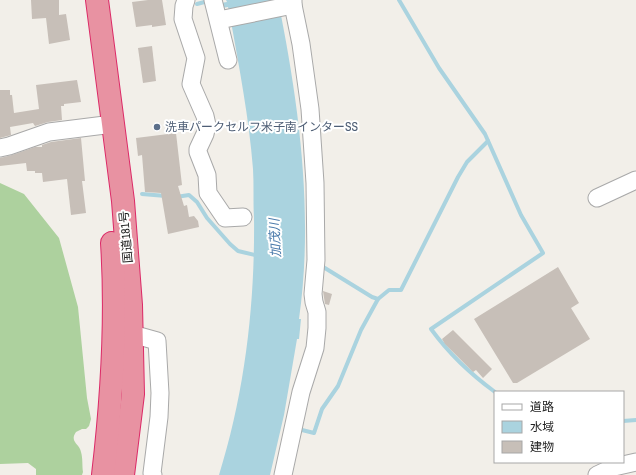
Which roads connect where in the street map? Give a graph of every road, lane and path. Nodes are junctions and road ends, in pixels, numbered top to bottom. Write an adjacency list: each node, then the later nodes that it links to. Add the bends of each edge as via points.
1 (84, 0): 8 (highway, 国道181号)
2 (97, 0): 8 (highway, 国道181号)
3 (186, 0): 12 (street, via 183,19 196,58 191,84 207,125 198,152 207,175 208,193 225,218)
4 (213, 0): 6 (street)
5 (290, 4): 6 (street); 18 (street, via 301,44 310,109 315,183 316,260 313,294 317,328 315,348 301,392)
6 (225, 19): 7 (street)
7 (228, 60)
8 (107, 124): 9 (street, via 49,132); 13 (highway, 国道181号, via 123,200); 15 (highway, 国道181号, via 107,173 115,312 110,420)
9 (0, 148)
10 (636, 180): 11 (street)
11 (597, 198)
12 (244, 217)
13 (132, 334): 16 (highway, 国道181号, via 134,394); 17 (street, via 157,341 160,393)
14 (636, 462): 19 (street, via 614,467)
15 (103, 475)
16 (123, 475)
17 (153, 475)
18 (283, 475)
19 (597, 475)

